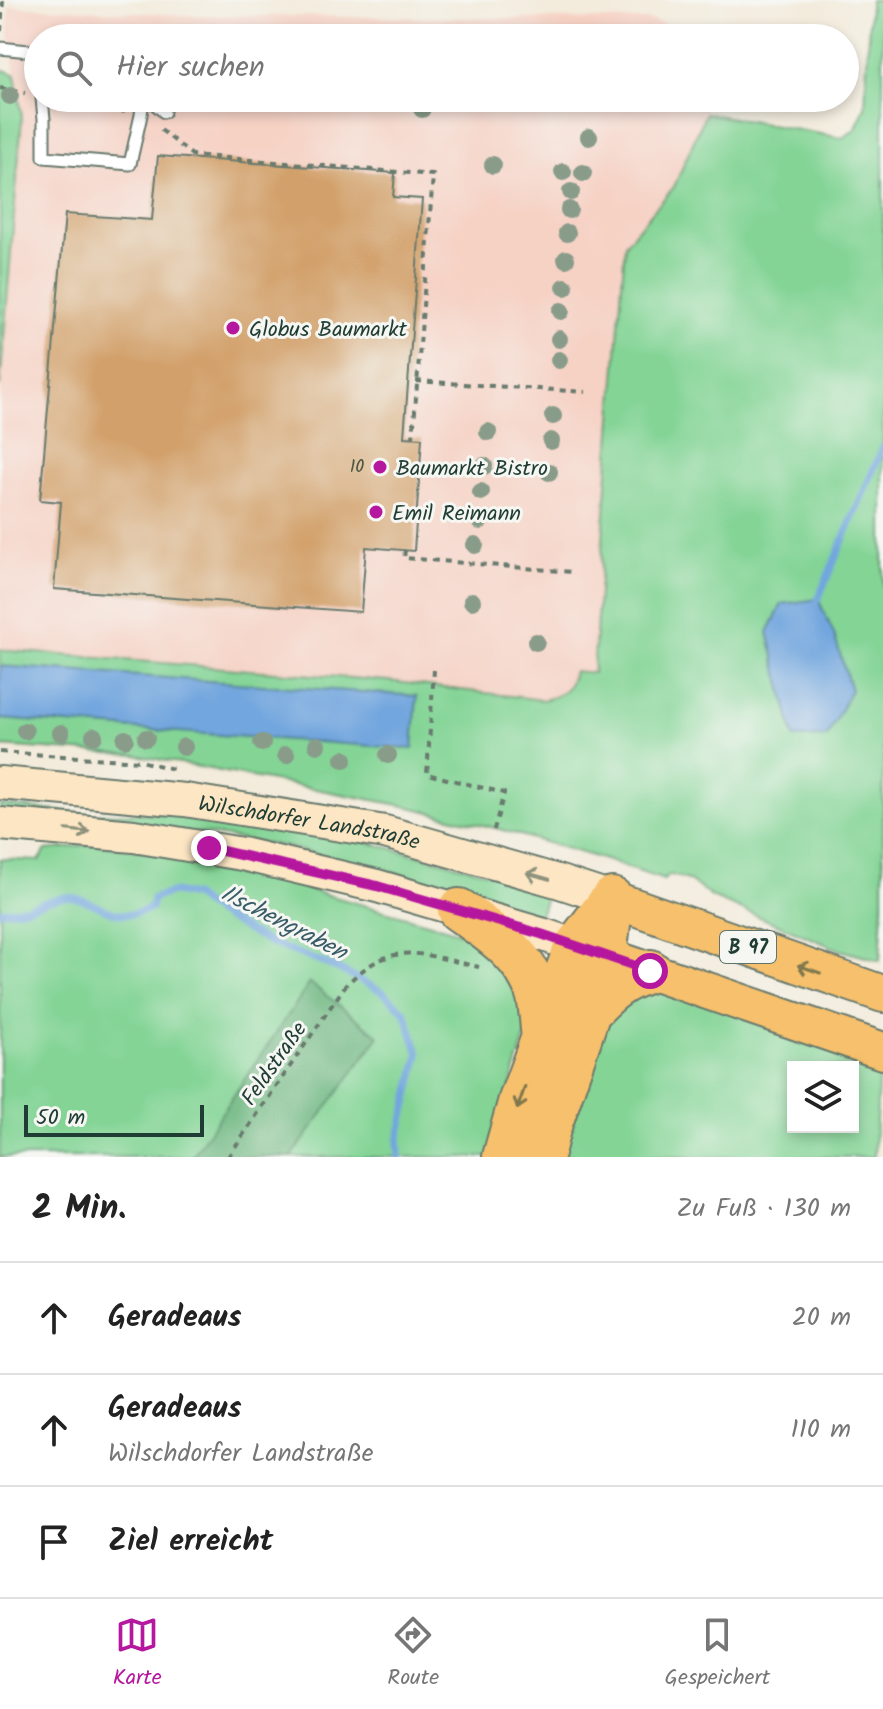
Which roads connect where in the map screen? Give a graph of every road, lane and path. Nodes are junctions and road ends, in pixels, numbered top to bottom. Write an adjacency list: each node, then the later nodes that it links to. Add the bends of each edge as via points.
1 (3, 0): 2 (path)
2 (0, 38)
3 (0, 48): 4 (lane)
4 (24, 51)
5 (0, 88): 6 (path)
6 (24, 93)
7 (43, 112): 10 (lane, via 44,157 130,164)
8 (126, 112): 10 (path)
9 (142, 112): 10 (lane)
10 (141, 115): 11 (path, via 192,155 433,175)
11 (416, 381): 12 (path); 13 (path)
12 (586, 392)
13 (413, 437)
14 (405, 550): 15 (path, via 404,558)
15 (571, 572)
16 (434, 670): 21 (path, via 427,774 504,793)
17 (0, 752): 18 (path, via 140,761)
18 (185, 772)
19 (0, 783): 22 (main road, Wilschdorfer Landstraße, one-way to 19, via 385,832 185,800)
20 (0, 824): 23 (main road, Wilschdorfer Landstraße, one-way to 23, via 209,848)
21 (493, 833)
22 (612, 899): 24 (highway); 27 (main road, B 97, one-way to 22)
23 (459, 910): 24 (main road, Wilschdorfer Landstraße); 29 (highway, via 501,939 522,963 537,993)
24 (591, 951): 26 (main road, B 97); 28 (highway, via 596,983); 29 (highway)
25 (484, 968): 31 (path, Feldstraße, via 417,953 389,955 361,970)
26 (650, 971): 28 (highway, via 628,978); 30 (main road, B 97)
27 (883, 994)
28 (589, 1012): 33 (highway)
29 (543, 1038): 32 (highway, one-way to 32)
30 (883, 1051)
31 (228, 1157)
32 (504, 1157)
33 (542, 1157)

